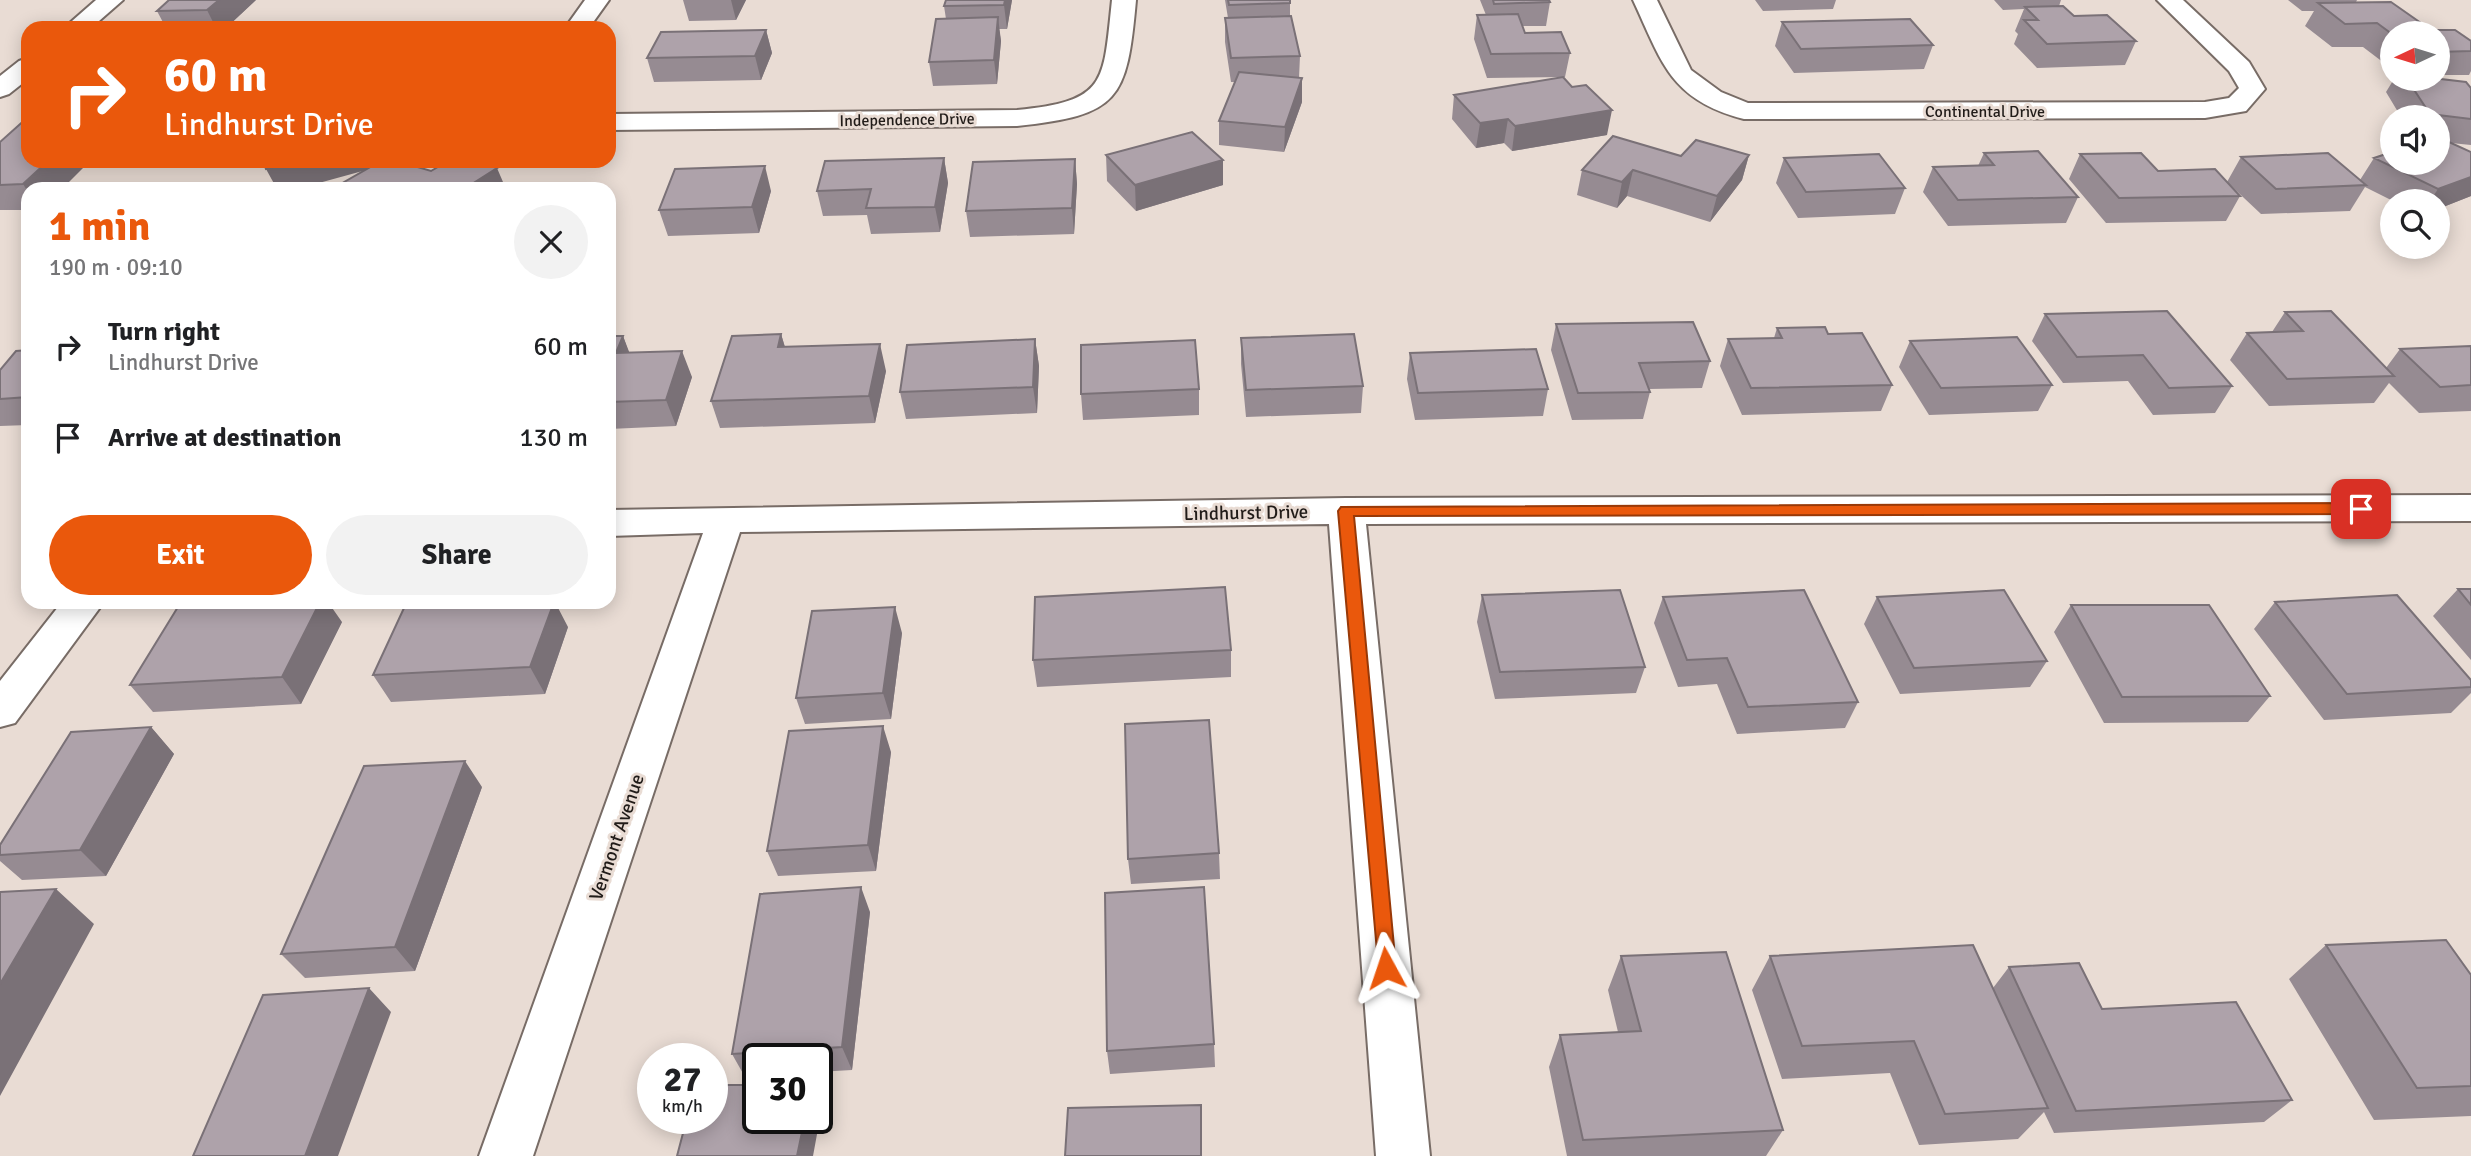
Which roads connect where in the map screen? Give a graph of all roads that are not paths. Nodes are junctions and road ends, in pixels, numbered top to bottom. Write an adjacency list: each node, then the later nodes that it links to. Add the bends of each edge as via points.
1 (111, 0): 6 (street)
2 (597, 0): 7 (street)
3 (1124, 0): 10 (street, Independence Drive, via 1116,72 1101,96 1074,110 1017,118)
4 (1645, 0): 5 (street, Continental Drive, via 1680,74 1712,98 1744,111 2191,110 2237,105 2252,89 2240,67)
5 (2169, 0)
6 (85, 21)
7 (582, 21)
8 (21, 72): 9 (street)
9 (0, 89)
10 (616, 122)
11 (2471, 508): 12 (street, Lindhurst Drive)
12 (1346, 511): 13 (street, Lindhurst Drive); 18 (street)
13 (726, 519): 14 (street, Lindhurst Drive); 17 (street, Vermont Avenue)
14 (616, 523)
15 (79, 609): 16 (street)
16 (0, 711)
17 (506, 1156)
18 (1403, 1156)

